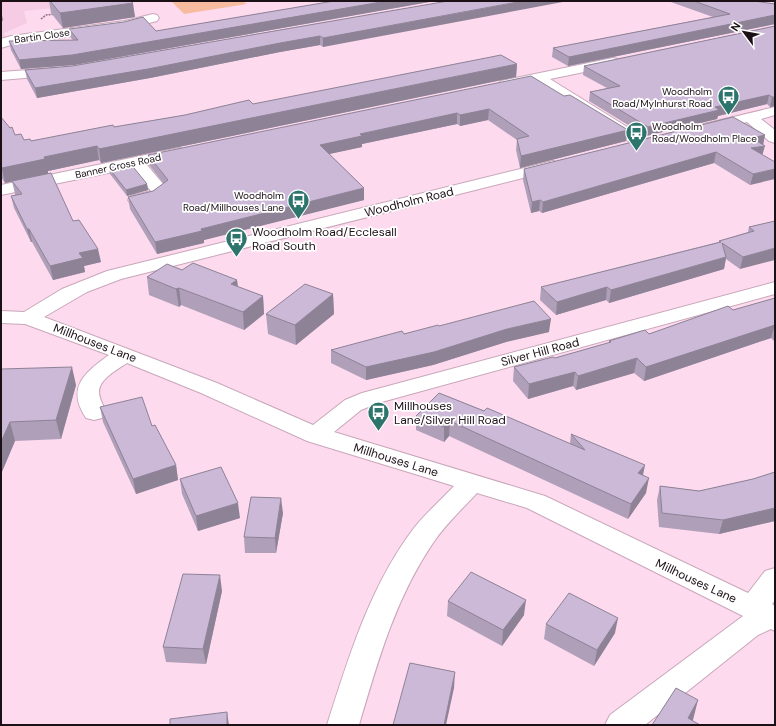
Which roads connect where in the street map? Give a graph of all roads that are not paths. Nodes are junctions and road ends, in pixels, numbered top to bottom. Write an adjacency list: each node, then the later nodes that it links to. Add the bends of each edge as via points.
1 (153, 18): 2 (street, Bartin Close, via 125,25 17,39)
2 (1, 44)
3 (624, 60): 6 (street)
4 (67, 70): 5 (street)
5 (1, 76)
6 (538, 78): 7 (street); 12 (street, via 649,141)
7 (493, 87)
8 (775, 111): 9 (street)
9 (750, 117): 10 (street); 11 (street)
10 (693, 131)
11 (775, 138)
12 (619, 149)
13 (190, 151): 14 (street, Banner Cross Road)
14 (136, 162): 16 (street, Banner Cross Road); 17 (street, via 160,191 156,195)
15 (565, 163): 20 (street, Woodholm Road, via 89,282)
16 (1, 190)
17 (129, 203)
18 (775, 288): 23 (street, Silver Hill Road, via 370,398 353,405)
19 (1, 317): 20 (street, Millhouses Lane)
20 (28, 318): 21 (street, Millhouses Lane)
21 (125, 354): 22 (street, via 89,384 88,392); 23 (street, Millhouses Lane)
22 (94, 413)
23 (315, 435): 24 (street, Millhouses Lane)
24 (471, 483): 26 (street, Millhouses Lane, via 536,502); 27 (street, via 424,535 395,580 368,643)
25 (775, 579): 26 (street)
26 (766, 614): 28 (street)
27 (343, 725)
28 (621, 725)

